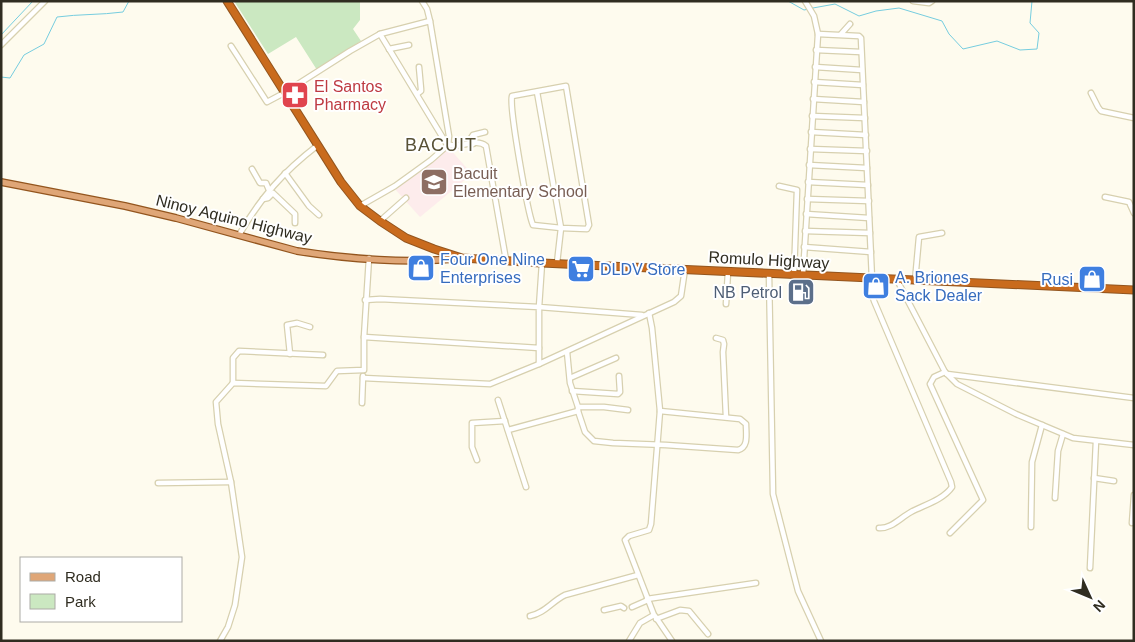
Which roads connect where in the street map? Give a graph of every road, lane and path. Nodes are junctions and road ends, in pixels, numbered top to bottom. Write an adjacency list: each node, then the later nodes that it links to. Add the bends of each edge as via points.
1 (45, 1): 12 (street)
2 (227, 1): 24 (highway, Romulo Highway)
3 (422, 1): 7 (street)
4 (914, 1): 5 (street)
5 (932, 1)
6 (807, 4): 10 (street)
7 (430, 21): 9 (street); 35 (street)
8 (850, 24): 11 (street)
9 (380, 34): 15 (street); 24 (street)
10 (818, 34): 11 (street); 16 (street)
11 (840, 34): 17 (street, via 860,37)
12 (1, 45)
13 (409, 45): 15 (street)
14 (231, 46): 24 (street, via 266,102)
15 (389, 48): 26 (street)
16 (816, 50): 17 (street); 18 (street)
17 (861, 52): 20 (street)
18 (815, 66): 20 (street); 21 (street)
19 (419, 67): 26 (street, via 421,89)
20 (862, 70): 22 (street)
21 (814, 82): 22 (street); 27 (street)
22 (863, 85): 28 (street)
23 (537, 92): 61 (street); 61 (street, via 512,96 515,128 532,223); 61 (street, via 566,86 589,226)
24 (284, 93): 37 (highway, Romulo Highway)
25 (1091, 93): 31 (street, via 1101,111)
26 (416, 94): 35 (street)
27 (813, 99): 28 (street); 29 (street)
28 (864, 102): 30 (street)
29 (812, 116): 30 (street); 33 (street)
30 (865, 118): 34 (street)
31 (1134, 118)
32 (485, 132): 36 (street, via 473,134)
33 (811, 132): 34 (street); 38 (street)
34 (866, 135): 39 (street)
35 (448, 144): 36 (street); 54 (street, via 395,186)
36 (473, 144): 70 (street, via 486,146)
37 (318, 146): 43 (street); 54 (highway, Romulo Highway)
38 (810, 149): 39 (street); 40 (street)
39 (866, 151): 41 (street)
40 (809, 165): 41 (street); 45 (street)
41 (867, 168): 46 (street)
42 (252, 169): 48 (street, via 260,183 266,183)
43 (285, 173): 48 (street); 57 (street, via 308,206)
44 (1, 182): 65 (main road, Ninoy Aquino Highway, via 125,206)
45 (808, 182): 46 (street); 52 (street)
46 (868, 185): 53 (street)
47 (780, 186): 76 (street, via 798,190)
48 (269, 190): 51 (street)
49 (1105, 196): 55 (street, via 1129,202)
50 (406, 198): 59 (street)
51 (263, 199): 60 (street, via 273,193 295,214); 65 (street)
52 (807, 199): 53 (street); 56 (street)
53 (869, 201): 58 (street)
54 (360, 206): 59 (highway, Romulo Highway)
55 (1134, 213)
56 (806, 214): 58 (street); 62 (street)
57 (319, 215)
58 (869, 218): 63 (street)
59 (380, 221): 69 (highway, Romulo Highway, via 406,238)
60 (295, 223)
61 (561, 228): 72 (street)
62 (805, 231): 63 (street); 66 (street)
63 (870, 233): 67 (street)
64 (942, 233): 80 (street, via 919,237)
65 (239, 235): 68 (main road, Ninoy Aquino Highway, via 297,251)
66 (804, 248): 67 (street); 77 (street)
67 (871, 252): 78 (street)
68 (369, 258): 69 (main road, Ninoy Aquino Highway, via 422,261); 82 (street)
69 (462, 258): 70 (highway, Romulo Highway)
70 (506, 260): 71 (highway, Romulo Highway)
71 (542, 263): 72 (highway, Romulo Highway); 84 (street)
72 (557, 263): 73 (highway, Romulo Highway)
73 (685, 269): 74 (highway, Romulo Highway); 85 (street, via 681,296)
74 (728, 272): 75 (highway, Romulo Highway); 83 (street)
75 (770, 274): 76 (highway, Romulo Highway); 142 (street, via 773,494 798,591)
76 (794, 275): 77 (highway, Romulo Highway)
77 (803, 275): 78 (highway, Romulo Highway)
78 (870, 279): 79 (highway, Romulo Highway); 127 (street, via 874,301 952,487 934,501 891,525)
79 (897, 280): 80 (highway, Romulo Highway); 97 (street)
80 (915, 281): 81 (highway, Romulo Highway)
81 (1134, 290)
82 (365, 300): 84 (street); 88 (street)
83 (726, 304)
84 (539, 307): 86 (street); 90 (street)
85 (649, 313): 86 (street); 108 (street)
86 (643, 315): 91 (street)
87 (310, 327): 92 (street, via 297,323 287,325)
88 (364, 337): 90 (street); 96 (street)
89 (716, 338): 109 (street, via 724,342)
90 (538, 348): 95 (street)
91 (567, 352): 95 (street); 100 (street)
92 (290, 354): 93 (street); 101 (street, via 239,351 234,358)
93 (323, 355)
94 (616, 358): 100 (street)
95 (539, 364): 99 (street, via 490,384)
96 (364, 370): 99 (street); 101 (street, via 337,371 327,385 321,386)
97 (945, 373): 103 (street); 111 (street, via 957,384); 128 (street, via 934,377 930,384 983,500)
98 (619, 376): 102 (street, via 618,394)
99 (363, 378): 105 (street)
100 (570, 378): 102 (street)
101 (233, 383): 120 (street, via 216,402 222,448)
102 (572, 391): 106 (street)
103 (1134, 398)
104 (498, 400): 110 (street)
105 (362, 404)
106 (578, 409): 107 (street, via 604,407); 112 (street); 115 (street, via 586,432 594,441)
107 (628, 410)
108 (660, 411): 109 (street); 115 (street)
109 (726, 417): 115 (street, via 740,419 746,424 746,442 741,450)
110 (505, 421): 112 (street); 117 (street, via 472,423 472,447)
111 (1042, 425): 113 (street); 126 (street, via 1032,462)
112 (508, 430): 122 (street)
113 (1063, 434): 114 (street); 124 (street, via 1058,451)
114 (1096, 441): 116 (street); 118 (street)
115 (658, 445): 130 (street, via 650,528 625,540)
116 (1134, 445)
117 (477, 460)
118 (1094, 478): 119 (street); 129 (street)
119 (1114, 481)
120 (231, 482): 121 (street); 139 (street, via 242,557 235,605)
121 (158, 483)
122 (526, 487)
123 (1134, 495): 125 (street)
124 (1055, 498)
125 (1132, 523)
126 (1031, 527)
127 (879, 528)
128 (950, 533)
129 (1090, 568)
130 (638, 575): 132 (street); 136 (street, via 565,595 540,614)
131 (756, 583): 132 (street)
132 (648, 599): 133 (street); 137 (street)
133 (632, 607)
134 (624, 608): 135 (street)
135 (604, 610)
136 (530, 616)
137 (655, 617): 138 (street, via 680,610 689,611); 140 (street, via 640,623); 141 (street)
138 (708, 634)
139 (220, 641)
140 (629, 641)
141 (672, 641)
142 (822, 641)

